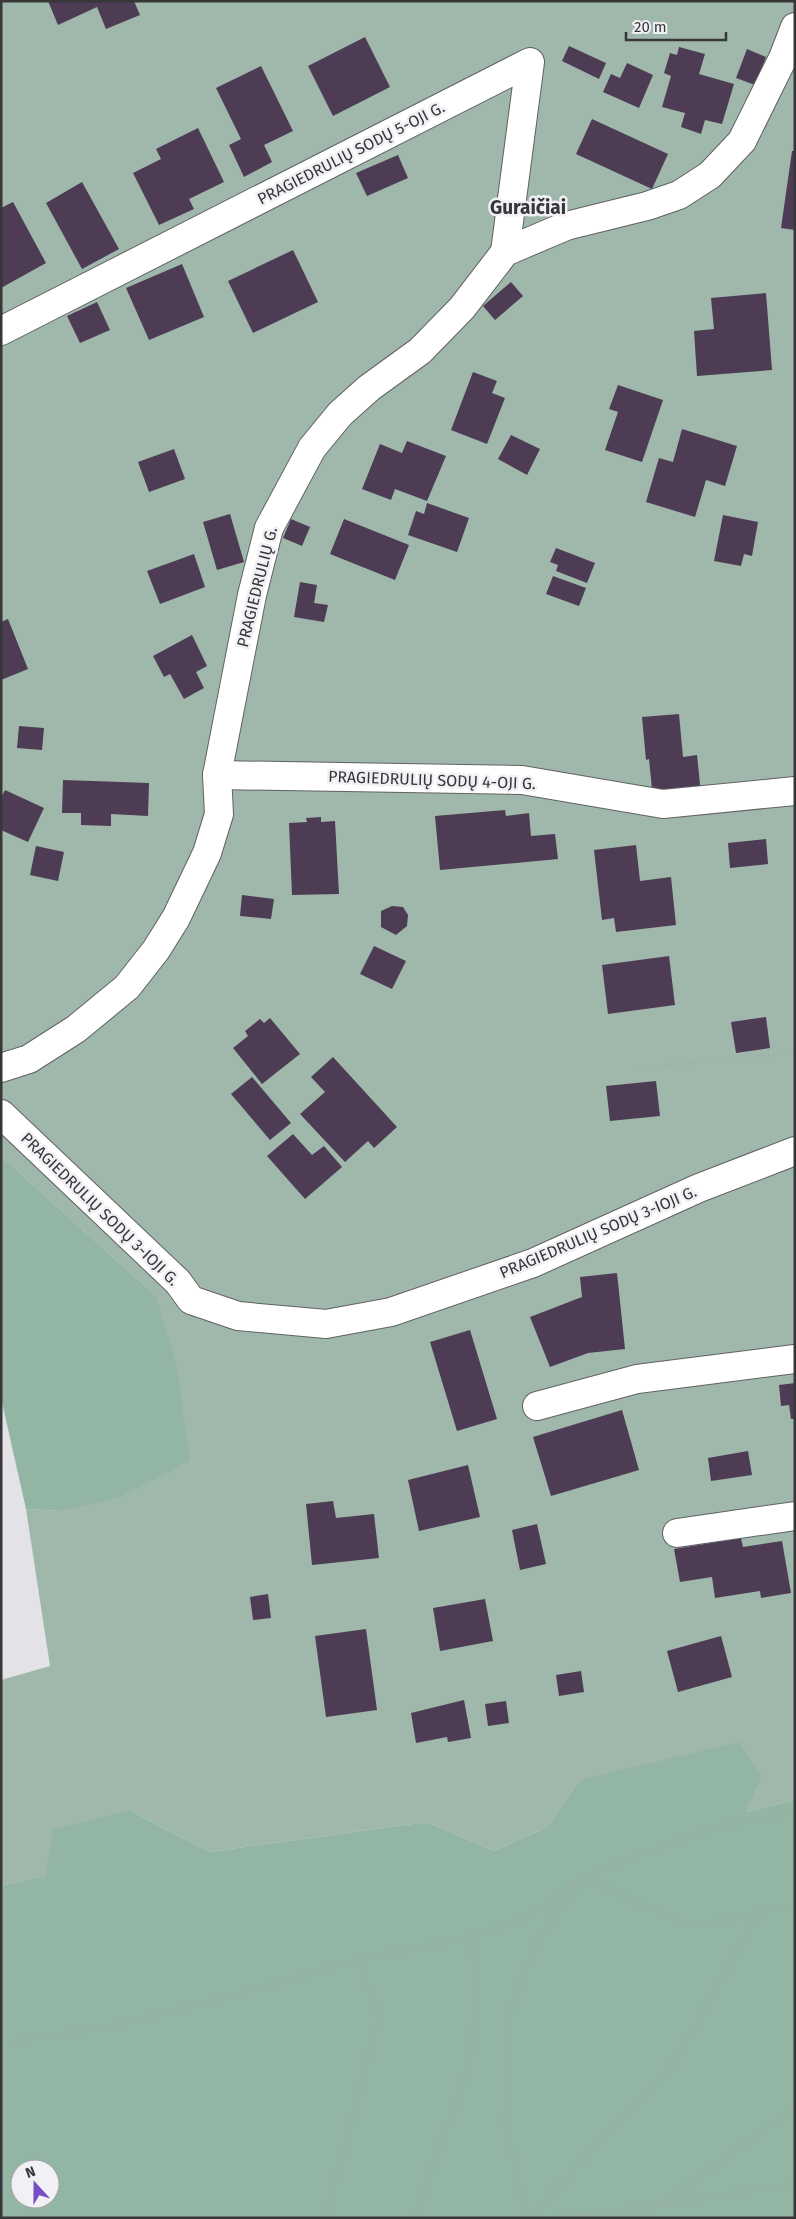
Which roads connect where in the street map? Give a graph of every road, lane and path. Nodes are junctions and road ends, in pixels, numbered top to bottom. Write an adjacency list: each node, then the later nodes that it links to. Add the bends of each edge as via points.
1 (795, 27): 2 (street, PRAGIEDRULIŲ G., via 742,141 710,175 679,195 566,226)
2 (505, 252): 3 (street, PRAGIEDRULIŲ SODŲ 5-OJI G., via 530,62); 4 (street, PRAGIEDRULIŲ G., via 462,308 420,351 340,414 312,448 290,487 269,528 252,595)
3 (1, 331)
4 (217, 775): 5 (street, PRAGIEDRULIŲ SODŲ 4-OJI G., via 522,780 663,804); 7 (street, PRAGIEDRULIŲ G., via 219,814 207,853 176,918 156,950 127,987 76,1029 29,1059)
5 (795, 791)
6 (795, 1052): 8 (path)
7 (1, 1068)
8 (639, 1068)
9 (1, 1114): 10 (street, PRAGIEDRULIŲ SODŲ 3-IOJI G., via 178,1282 192,1300 238,1316 326,1324 391,1312 533,1263 700,1188)
10 (795, 1151)
11 (795, 1359): 12 (street, via 637,1379)
12 (537, 1406)
13 (795, 1516): 14 (street)
14 (677, 1533)
15 (795, 1813): 16 (path, via 714,1827)
16 (583, 1878): 18 (path, via 690,1927); 19 (path, via 530,1916); 27 (path, via 537,1939 509,2015 505,2124)
17 (795, 1905): 18 (path)
18 (758, 1913): 27 (path, via 675,2060)
19 (470, 1937): 20 (path); 26 (path, via 478,1975 470,2062)
20 (358, 1960): 21 (path, via 121,2024); 25 (path, via 379,2018 326,2215)
21 (1, 2044)
22 (795, 2107): 24 (path)
23 (795, 2183): 24 (path)
24 (660, 2206): 28 (path)
25 (322, 2218)
26 (414, 2218)
27 (528, 2218)
28 (552, 2218)

